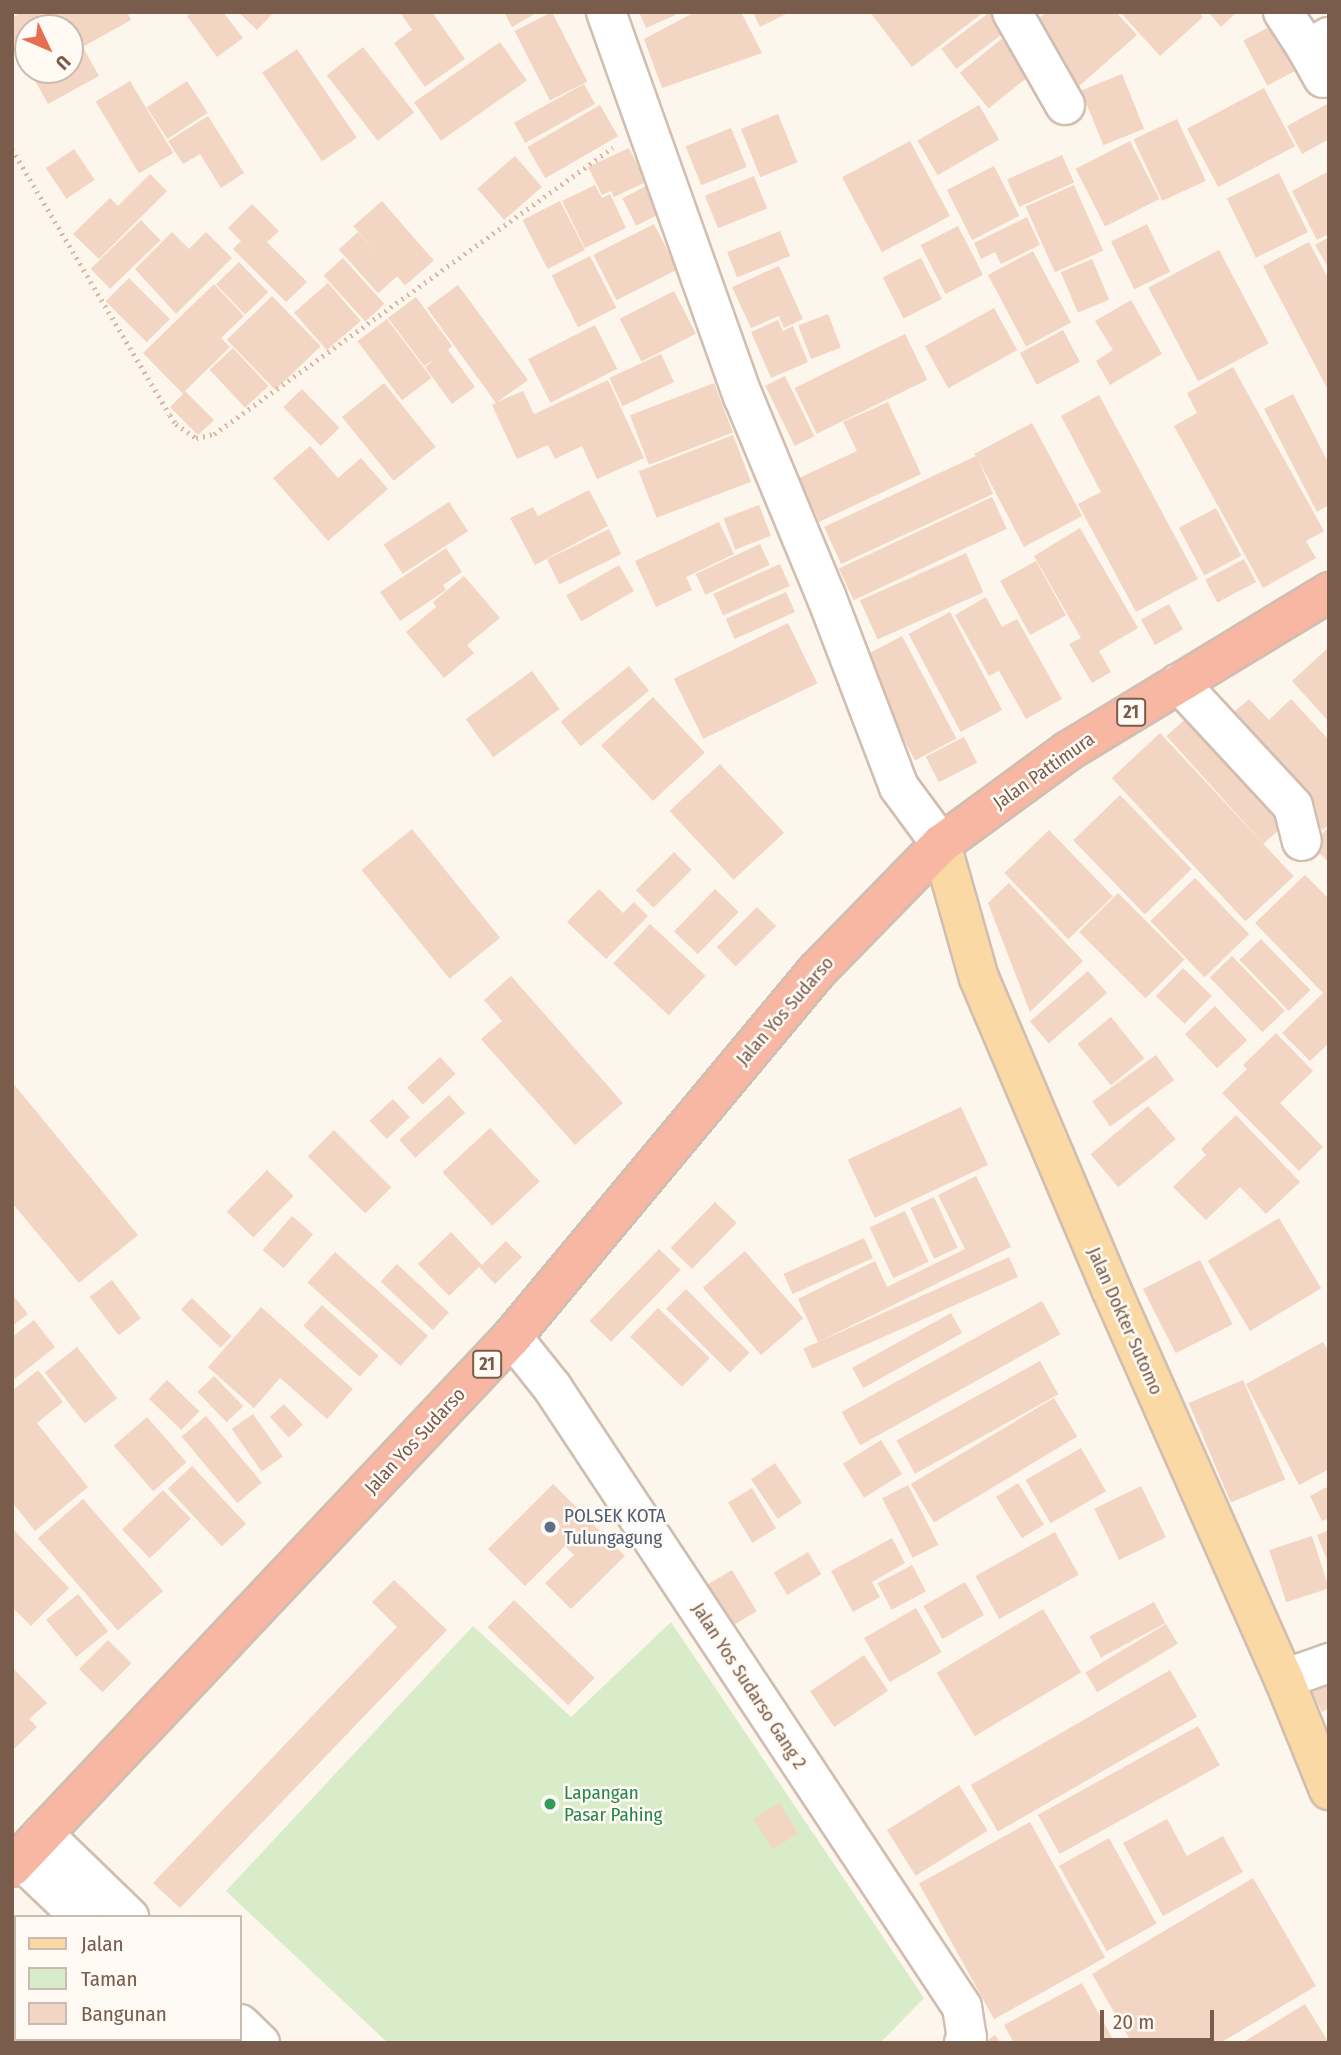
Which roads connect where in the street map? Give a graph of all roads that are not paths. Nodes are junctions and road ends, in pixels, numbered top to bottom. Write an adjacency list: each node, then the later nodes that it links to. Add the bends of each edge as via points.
1 (606, 12): 9 (street, via 743,396 899,787)
2 (1283, 12): 4 (street)
3 (1025, 18): 5 (street)
4 (1319, 55)
5 (1065, 105)
6 (1329, 592): 7 (highway, Jalan Pattimura / 21)
7 (1179, 683): 8 (street, via 1293,807); 9 (highway, Jalan Pattimura / 21, via 1068,751)
8 (1302, 841)
9 (941, 844): 10 (highway, Jalan Yos Sudarso / 21, via 817,971); 12 (main road, Jalan Dokter Sutomo, via 979,978)
10 (512, 1337): 14 (highway, Jalan Yos Sudarso / 21); 19 (street, Jalan Yos Sudarso Gang 2, via 552,1387 962,2007)
11 (1329, 1662): 12 (street)
12 (1284, 1679): 13 (main road, Jalan Dokter Sutomo)
13 (1329, 1790)
14 (25, 1853): 15 (street); 16 (street)
15 (79, 1915)
16 (126, 1915)
17 (242, 2026): 18 (street)
18 (260, 2043)
19 (964, 2043)

